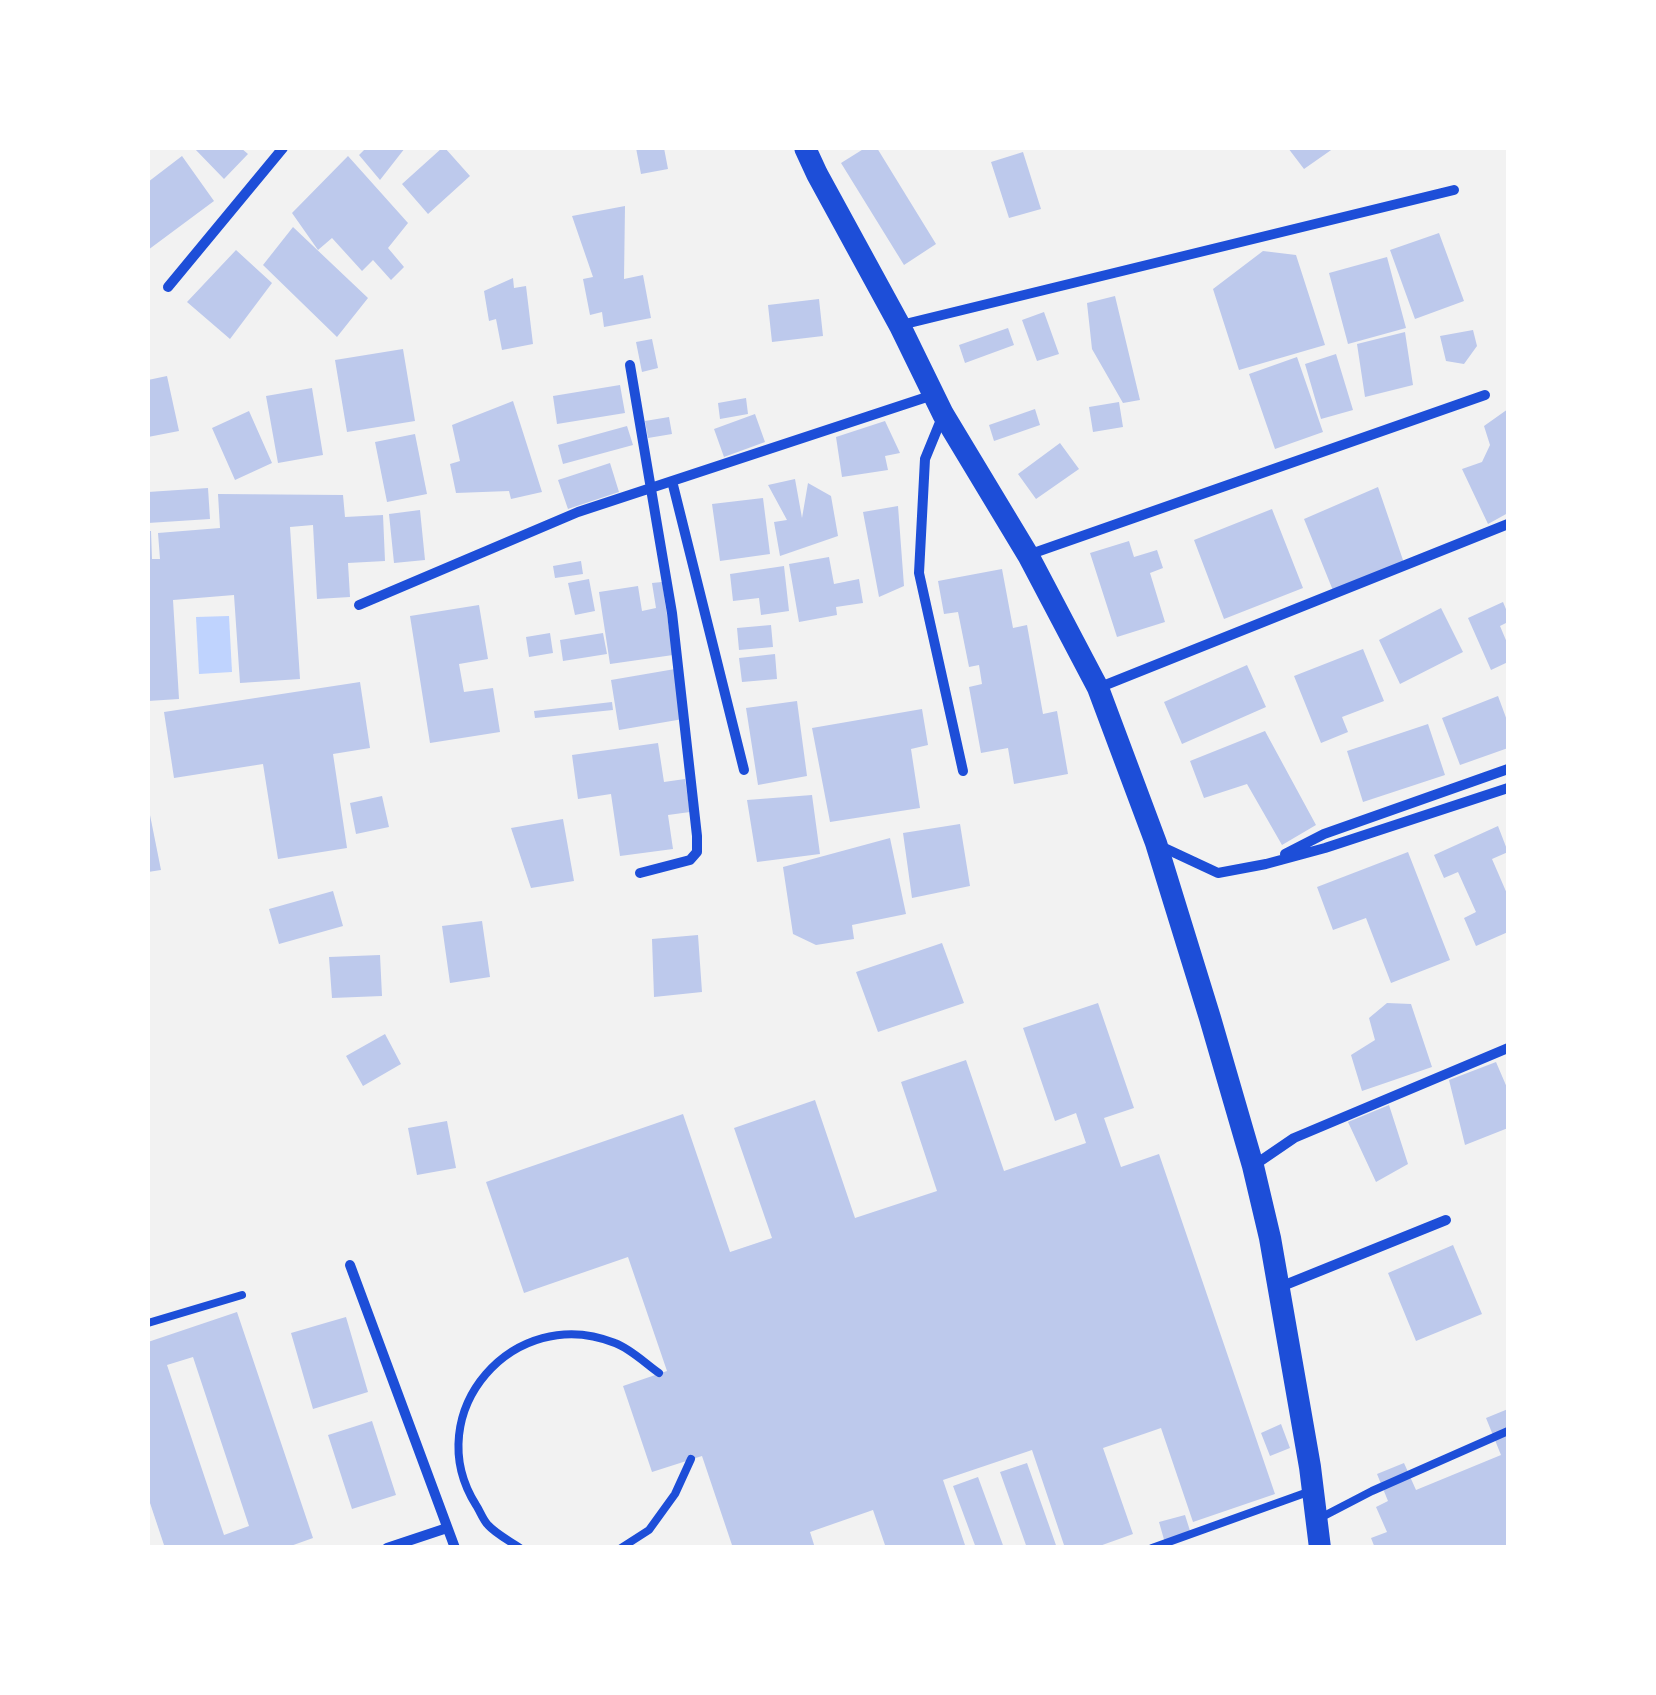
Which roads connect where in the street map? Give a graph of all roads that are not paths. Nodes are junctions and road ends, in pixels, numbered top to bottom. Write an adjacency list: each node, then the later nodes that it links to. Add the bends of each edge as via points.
1 (282, 148): 4 (street)
2 (806, 148): 5 (main road)
3 (1454, 190): 5 (street)
4 (168, 287)
5 (900, 326): 8 (main road)
6 (630, 365): 10 (street)
7 (1484, 395): 12 (street)
8 (939, 405): 9 (street); 12 (main road); 17 (street, via 925,459 919,573)
9 (672, 481): 10 (street); 16 (street)
10 (649, 488): 13 (street); 21 (street, via 672,614 697,852)
11 (1508, 524): 14 (street)
12 (1028, 555): 14 (main road)
13 (358, 605)
14 (1098, 688): 19 (main road)
15 (1508, 769): 20 (street, via 1324,834)
16 (744, 770)
17 (963, 771)
18 (1508, 788): 20 (street)
19 (1156, 844): 20 (street, via 1218,873); 23 (main road)
20 (1266, 864)
21 (640, 874)
22 (1508, 1048): 23 (street, via 1294,1138)
23 (1253, 1166): 26 (main road)
24 (1446, 1220): 26 (street)
25 (350, 1265): 34 (street)
26 (1279, 1288): 32 (main road)
27 (242, 1296): 28 (lane)
28 (148, 1323)
29 (660, 1374): 37 (lane, via 617,1343 574,1333 530,1340 493,1364 467,1400 458,1444 465,1488 488,1526)
30 (1508, 1431): 33 (lane)
31 (691, 1459): 38 (lane, via 649,1530)
32 (1312, 1491): 33 (main road); 39 (lane)
33 (1316, 1520): 40 (main road)
34 (447, 1528): 35 (street); 36 (street)
35 (388, 1548)
36 (455, 1548)
37 (520, 1548)
38 (621, 1548)
39 (1152, 1548)
40 (1320, 1548)

